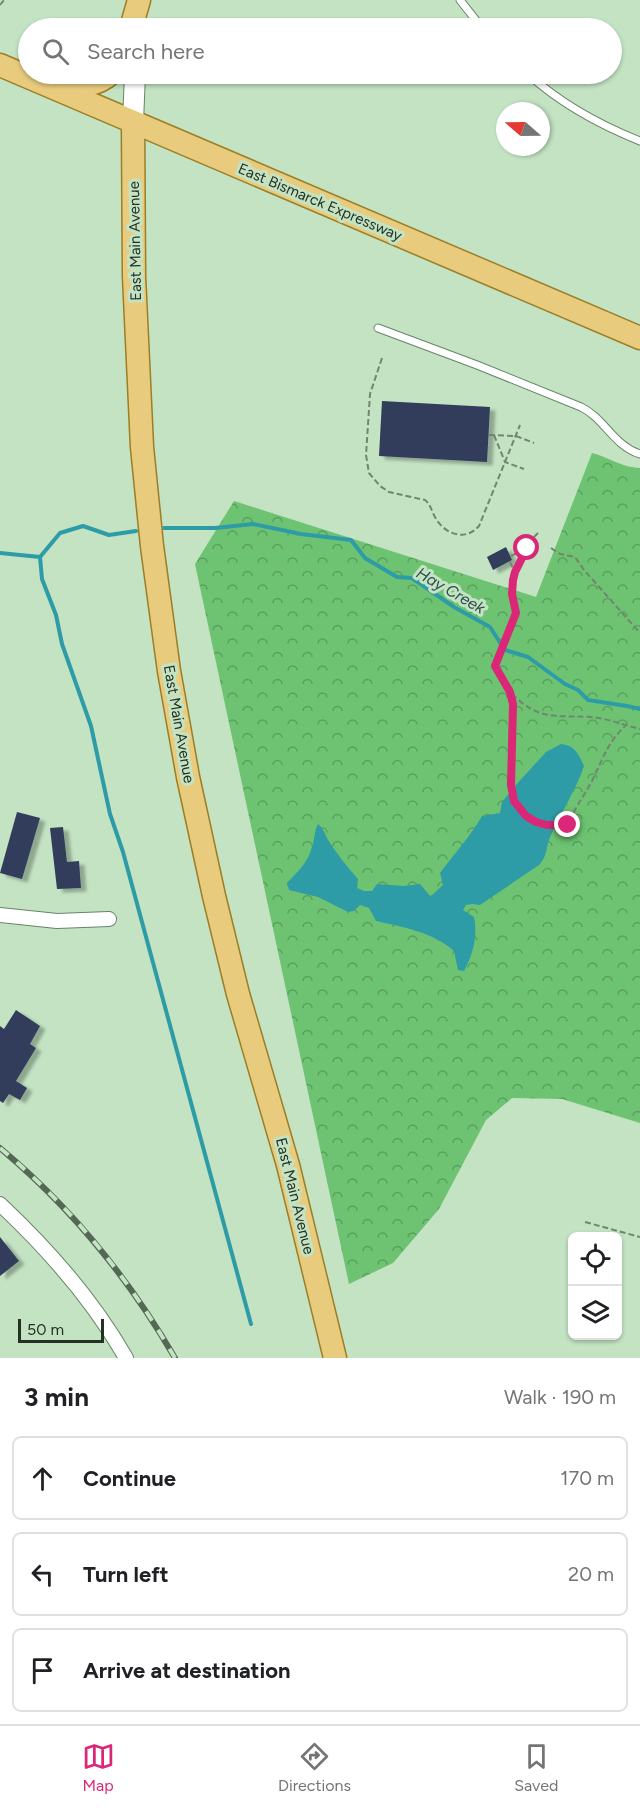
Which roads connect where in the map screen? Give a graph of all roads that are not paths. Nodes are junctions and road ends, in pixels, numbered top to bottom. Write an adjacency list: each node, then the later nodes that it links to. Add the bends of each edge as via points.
1 (139, 0): 3 (main road); 4 (main road)
2 (460, 0): 5 (lane)
3 (134, 18)
4 (138, 18)
5 (473, 18)
6 (0, 65): 7 (main road, East Bismarck Expressway)
7 (18, 73)
8 (45, 84): 12 (main road, East Bismarck Expressway)
9 (88, 84): 12 (main road)
10 (135, 84): 13 (main road, East Main Avenue)
11 (541, 84): 14 (lane, via 593,120)
12 (52, 87): 13 (main road, East Bismarck Expressway)
13 (133, 122): 16 (main road, East Bismarck Expressway); 22 (main road, East Main Avenue, via 134,276 142,447 169,670 213,896 288,1165)
14 (640, 141)
15 (378, 328): 17 (lane, via 586,410 625,447)
16 (640, 338)
17 (640, 454)
18 (0, 915): 19 (street, via 57,921)
19 (110, 919)
20 (0, 1204): 21 (street, via 71,1279)
21 (126, 1358)
22 (335, 1358)

